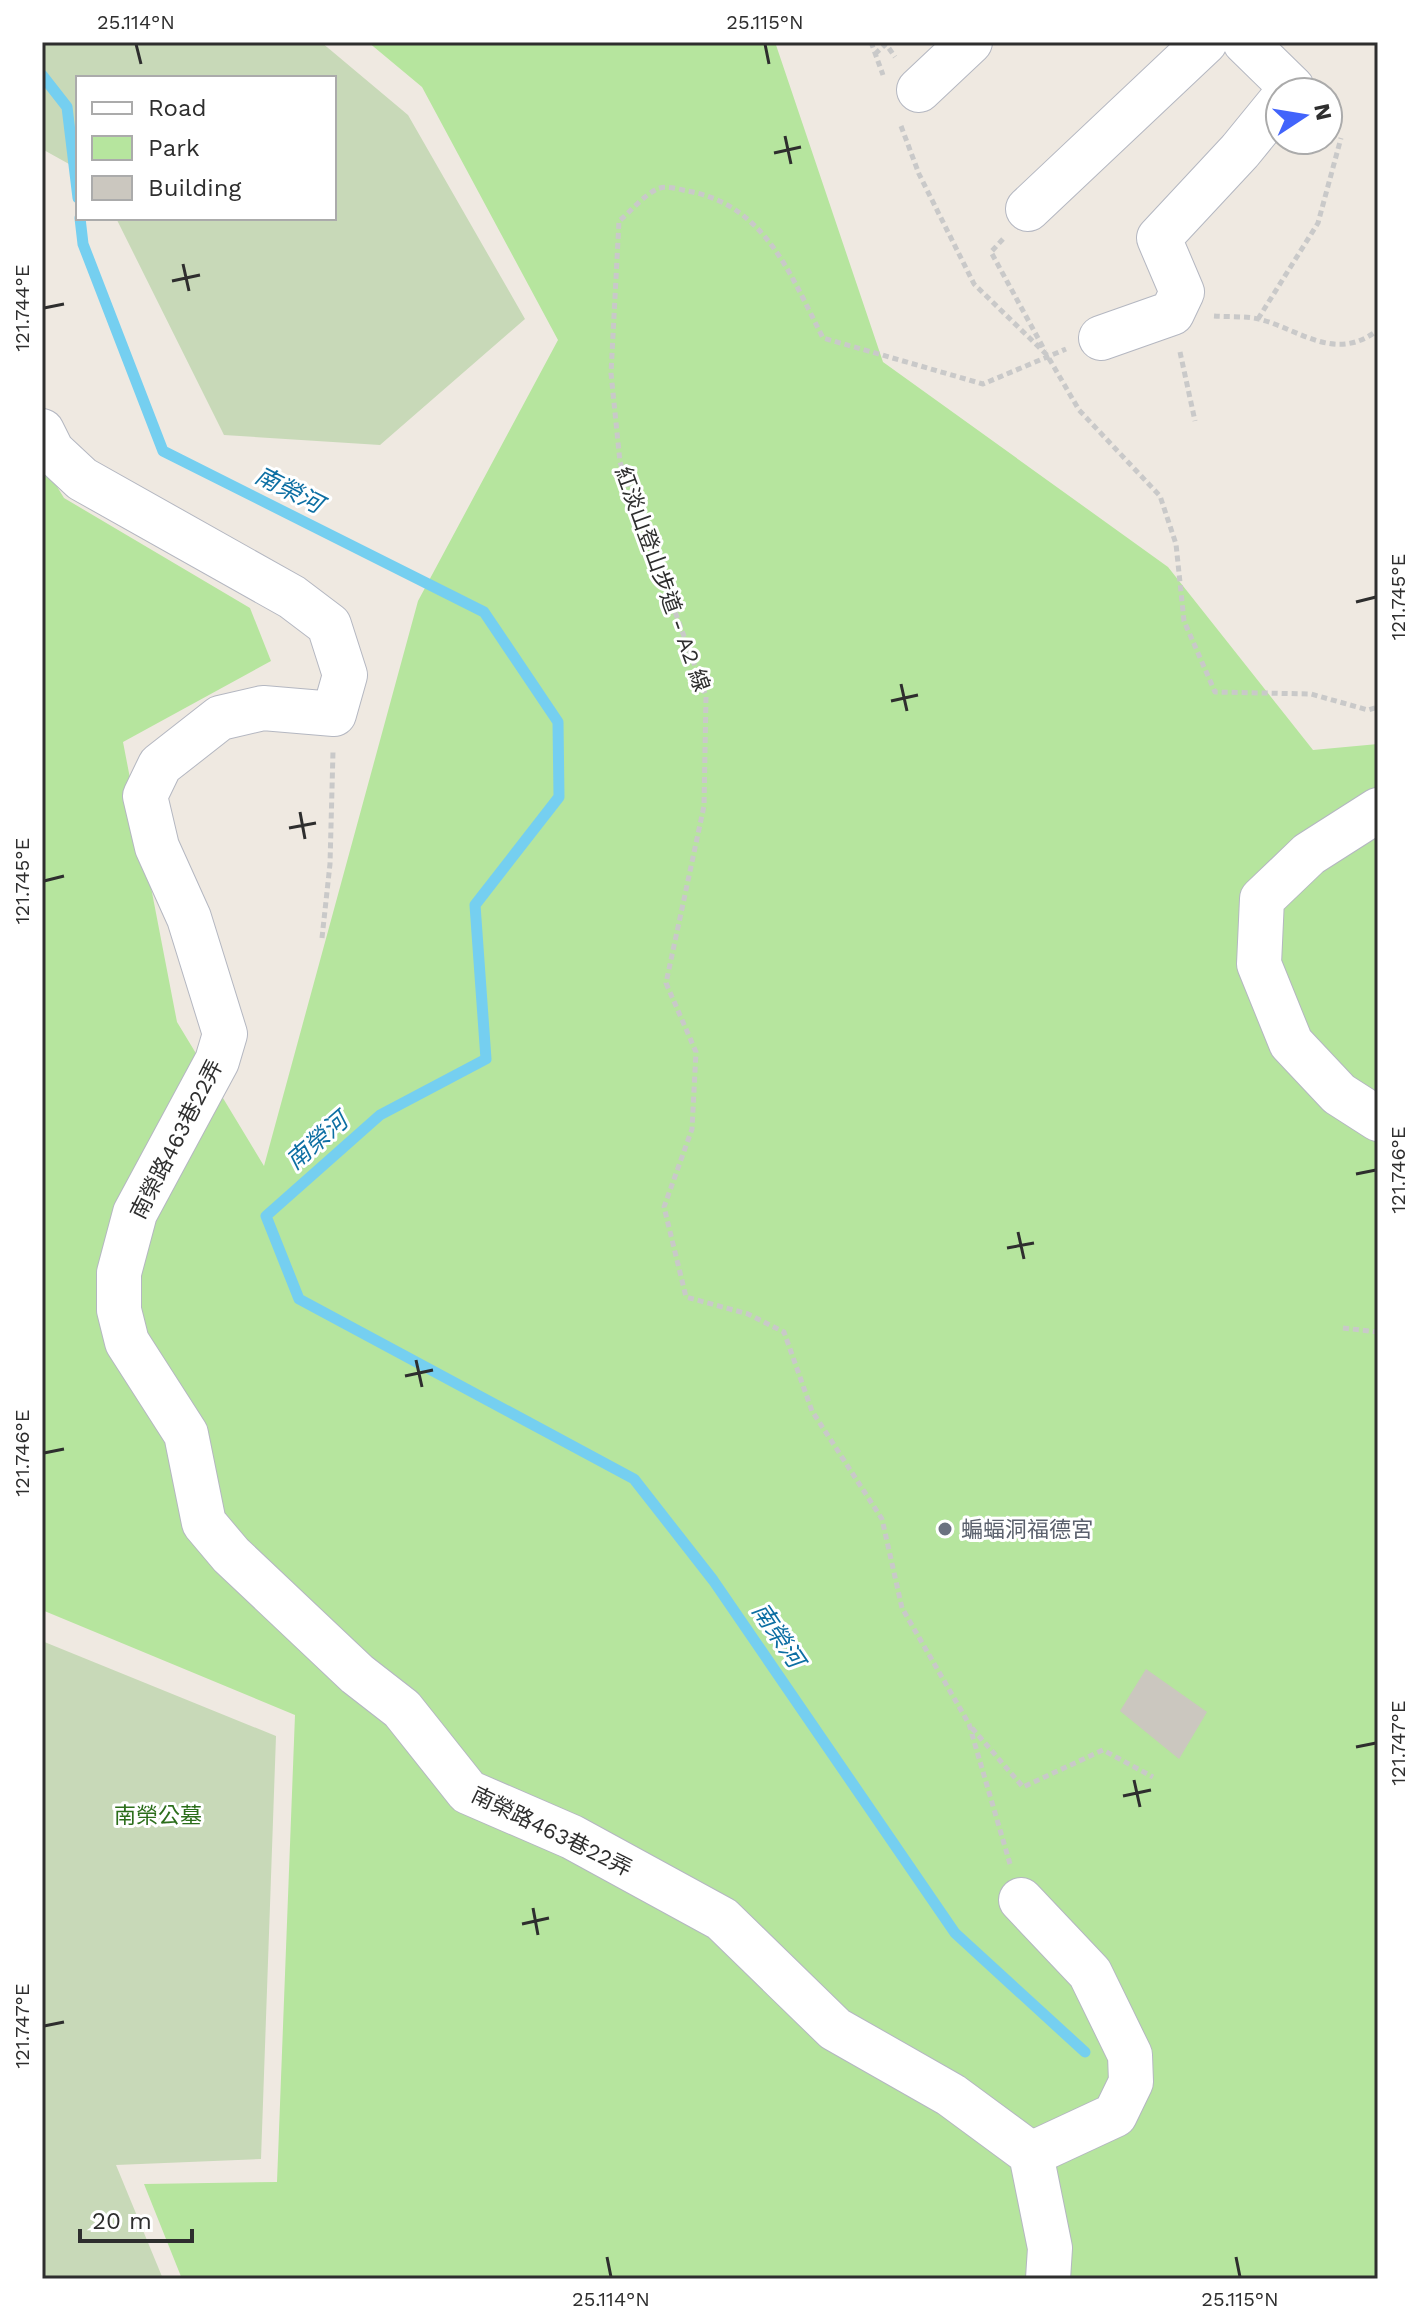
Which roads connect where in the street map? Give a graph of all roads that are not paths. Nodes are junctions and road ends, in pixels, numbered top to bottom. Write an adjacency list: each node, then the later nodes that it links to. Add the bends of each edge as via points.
1 (970, 42): 5 (lane)
2 (1205, 42): 7 (lane)
3 (1245, 42): 4 (lane)
4 (1280, 76)
5 (919, 90)
6 (1264, 120): 8 (lane, via 1159,238 1182,292 1172,313)
7 (1028, 209)
8 (1101, 338)
9 (42, 431): 13 (lane, 南榮路463巷22弄, via 52,451 82,479 292,597 329,625 345,675 334,714 263,708 220,718 160,765 145,796 157,847 189,918 225,1034 217,1061 135,1213 119,1273 119,1310 127,1342 186,1434 204,1523 231,1555 402,1709 468,1792 572,1837 722,1919 835,2029 951,2095)
10 (1378, 810): 11 (lane, via 1309,854 1262,899 1259,964 1291,1043 1339,1094)
11 (1378, 1119)
12 (1021, 1900): 13 (lane, via 1090,1973 1130,2055 1131,2082 1115,2115)
13 (1031, 2154): 14 (lane, via 1050,2248)
14 (1048, 2279)

